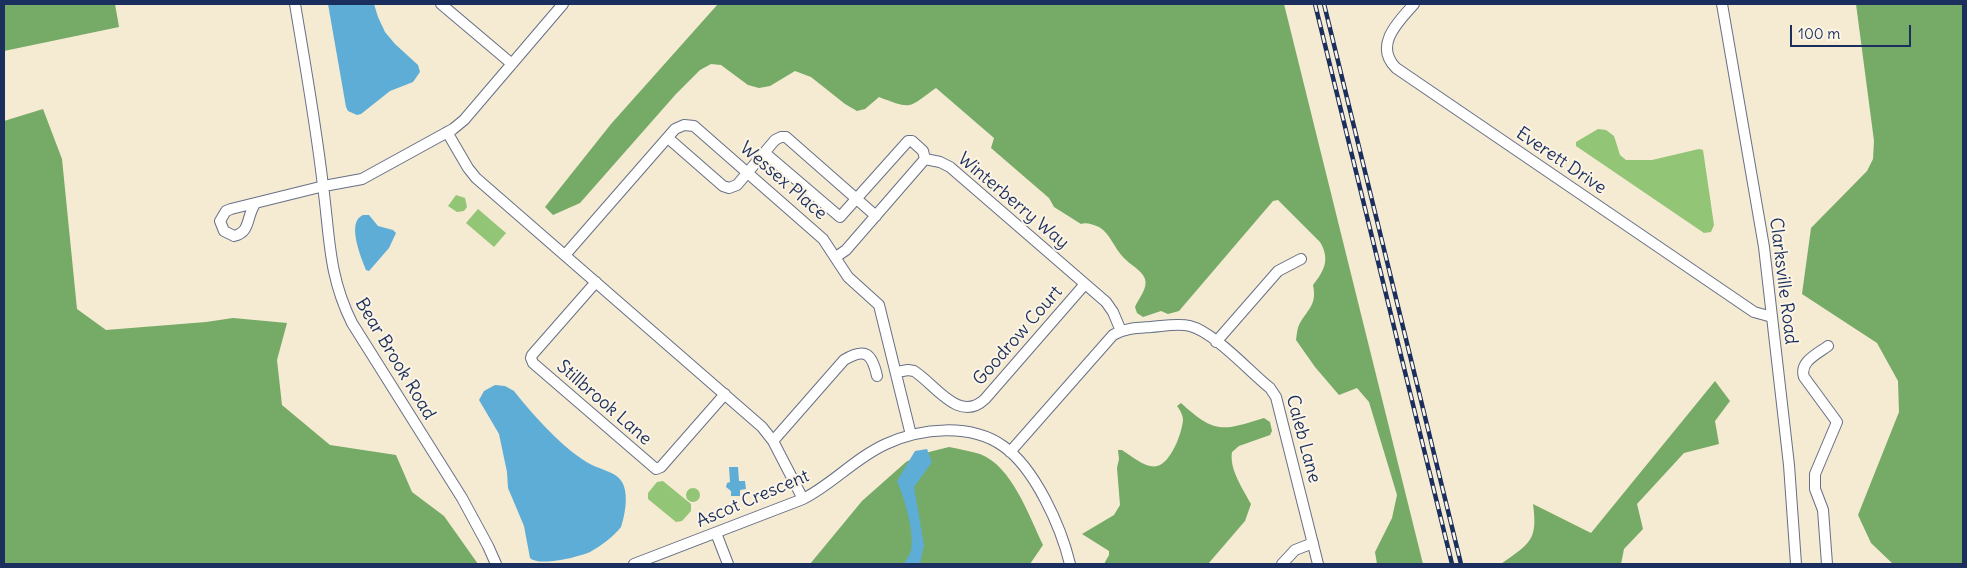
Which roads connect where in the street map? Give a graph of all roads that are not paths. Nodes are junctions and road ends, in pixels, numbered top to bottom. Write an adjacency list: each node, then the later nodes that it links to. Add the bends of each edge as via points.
1 (295, 4): 12 (street, Bear Brook Road)
2 (441, 4): 6 (street)
3 (563, 4): 6 (street)
4 (1414, 4): 21 (street, Everett Drive, via 1393,28 1388,39 1389,56 1396,68 1754,312)
5 (1722, 4): 21 (street, Clarksville Road, via 1760,222)
6 (512, 64): 7 (street, via 464,120)
7 (447, 132): 12 (street, via 366,177); 16 (street, via 475,177)
8 (668, 138): 11 (street, Wessex Place, via 680,126 694,126); 11 (street, via 725,188 735,187); 16 (street, Wessex Place)
9 (765, 153): 11 (street); 13 (street, via 778,138 787,138); 13 (street, via 838,216 843,216)
10 (925, 159): 13 (street, via 922,149 908,141); 15 (street); 20 (street, Winterberry Way, via 950,167)
11 (748, 172): 17 (street, Wessex Place, via 824,238)
12 (324, 186): 14 (street); 34 (street, Bear Brook Road, via 333,271 343,305 462,498)
13 (857, 199): 15 (street)
14 (255, 204)
15 (876, 216): 17 (street)
16 (566, 256): 19 (street)
17 (836, 257): 25 (street, Wessex Place, via 848,277 880,306)
18 (1301, 259): 23 (street, via 1278,271)
19 (596, 282): 27 (street); 27 (street, Stillbrook Lane, via 531,359 623,441 653,467 659,468)
20 (1085, 284): 22 (street, Winterberry Way, via 1112,309); 25 (street, Goodrow Court, via 976,406 964,408 954,404 914,371)
21 (1772, 317): 40 (street, Clarksville Road, via 1789,465)
22 (1121, 331): 23 (street, Caleb Lane, via 1184,325 1201,330); 30 (street, via 1106,341)
23 (1216, 342): 33 (street, Caleb Lane, via 1270,388 1278,401)
24 (1828, 346): 41 (street, via 1805,364 1802,373 1837,422 1814,482 1823,510)
25 (897, 372): 28 (street, Wessex Place)
26 (877, 376): 29 (street, via 868,354 846,359)
27 (725, 394): 29 (street)
28 (911, 435): 30 (street, Ascot Crescent, via 942,431 974,434); 31 (street, Ascot Crescent, via 873,451)
29 (773, 441): 31 (street)
30 (1010, 452): 37 (street, Ascot Crescent, via 1051,511)
31 (803, 499): 32 (street, Ascot Crescent)
32 (716, 533): 35 (street, Ascot Crescent); 36 (street)
33 (1312, 543): 38 (street, via 1297,549); 39 (street, Caleb Lane)
34 (496, 564)
35 (634, 564)
36 (728, 564)
37 (1070, 564)
38 (1282, 564)
39 (1318, 564)
40 (1796, 564)
41 (1827, 564)

